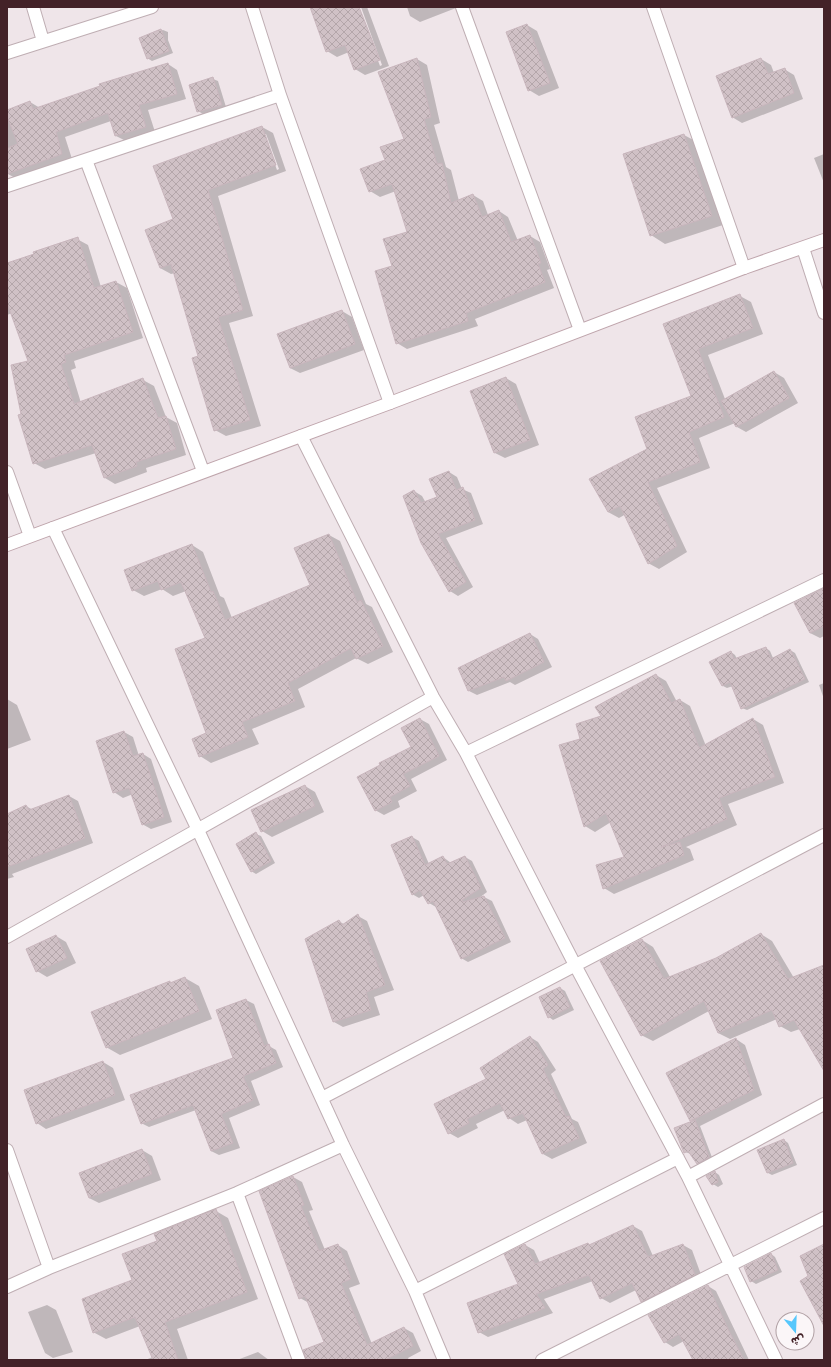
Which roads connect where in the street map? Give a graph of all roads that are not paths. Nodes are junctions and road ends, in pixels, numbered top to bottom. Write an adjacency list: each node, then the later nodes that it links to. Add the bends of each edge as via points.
1 (33, 7): 6 (street)
2 (152, 7): 6 (street)
3 (252, 7): 8 (street)
4 (462, 7): 15 (street)
5 (653, 7): 13 (street)
6 (43, 41): 7 (street)
7 (7, 53)
8 (280, 96): 9 (street); 16 (street)
9 (86, 160): 10 (street); 19 (street)
10 (7, 186)
11 (824, 240): 12 (street)
12 (802, 248): 13 (street); 14 (street)
13 (744, 268): 15 (street)
14 (824, 313)
15 (580, 330): 16 (street)
16 (390, 403): 17 (street)
17 (301, 436): 19 (street); 24 (street)
18 (7, 472): 21 (street)
19 (203, 472): 20 (street)
20 (53, 528): 21 (street); 26 (street)
21 (30, 536): 22 (street)
22 (7, 546)
23 (824, 580): 25 (street)
24 (433, 697): 25 (street); 26 (street)
25 (466, 753): 29 (street)
26 (198, 830): 28 (street); 30 (street)
27 (824, 835): 29 (street)
28 (7, 937)
29 (575, 965): 30 (street); 34 (street)
30 (322, 1098): 32 (street)
31 (824, 1104): 35 (street)
32 (343, 1145): 36 (street); 41 (street)
33 (7, 1150): 39 (street)
34 (678, 1158): 35 (street); 41 (street)
35 (688, 1177): 38 (street)
36 (236, 1193): 39 (street); 42 (street)
37 (824, 1218): 38 (street)
38 (731, 1264): 44 (street); 45 (street)
39 (49, 1268): 40 (street)
40 (7, 1287)
41 (414, 1291): 43 (street)
42 (299, 1360)
43 (444, 1360)
44 (542, 1360)
45 (776, 1360)

